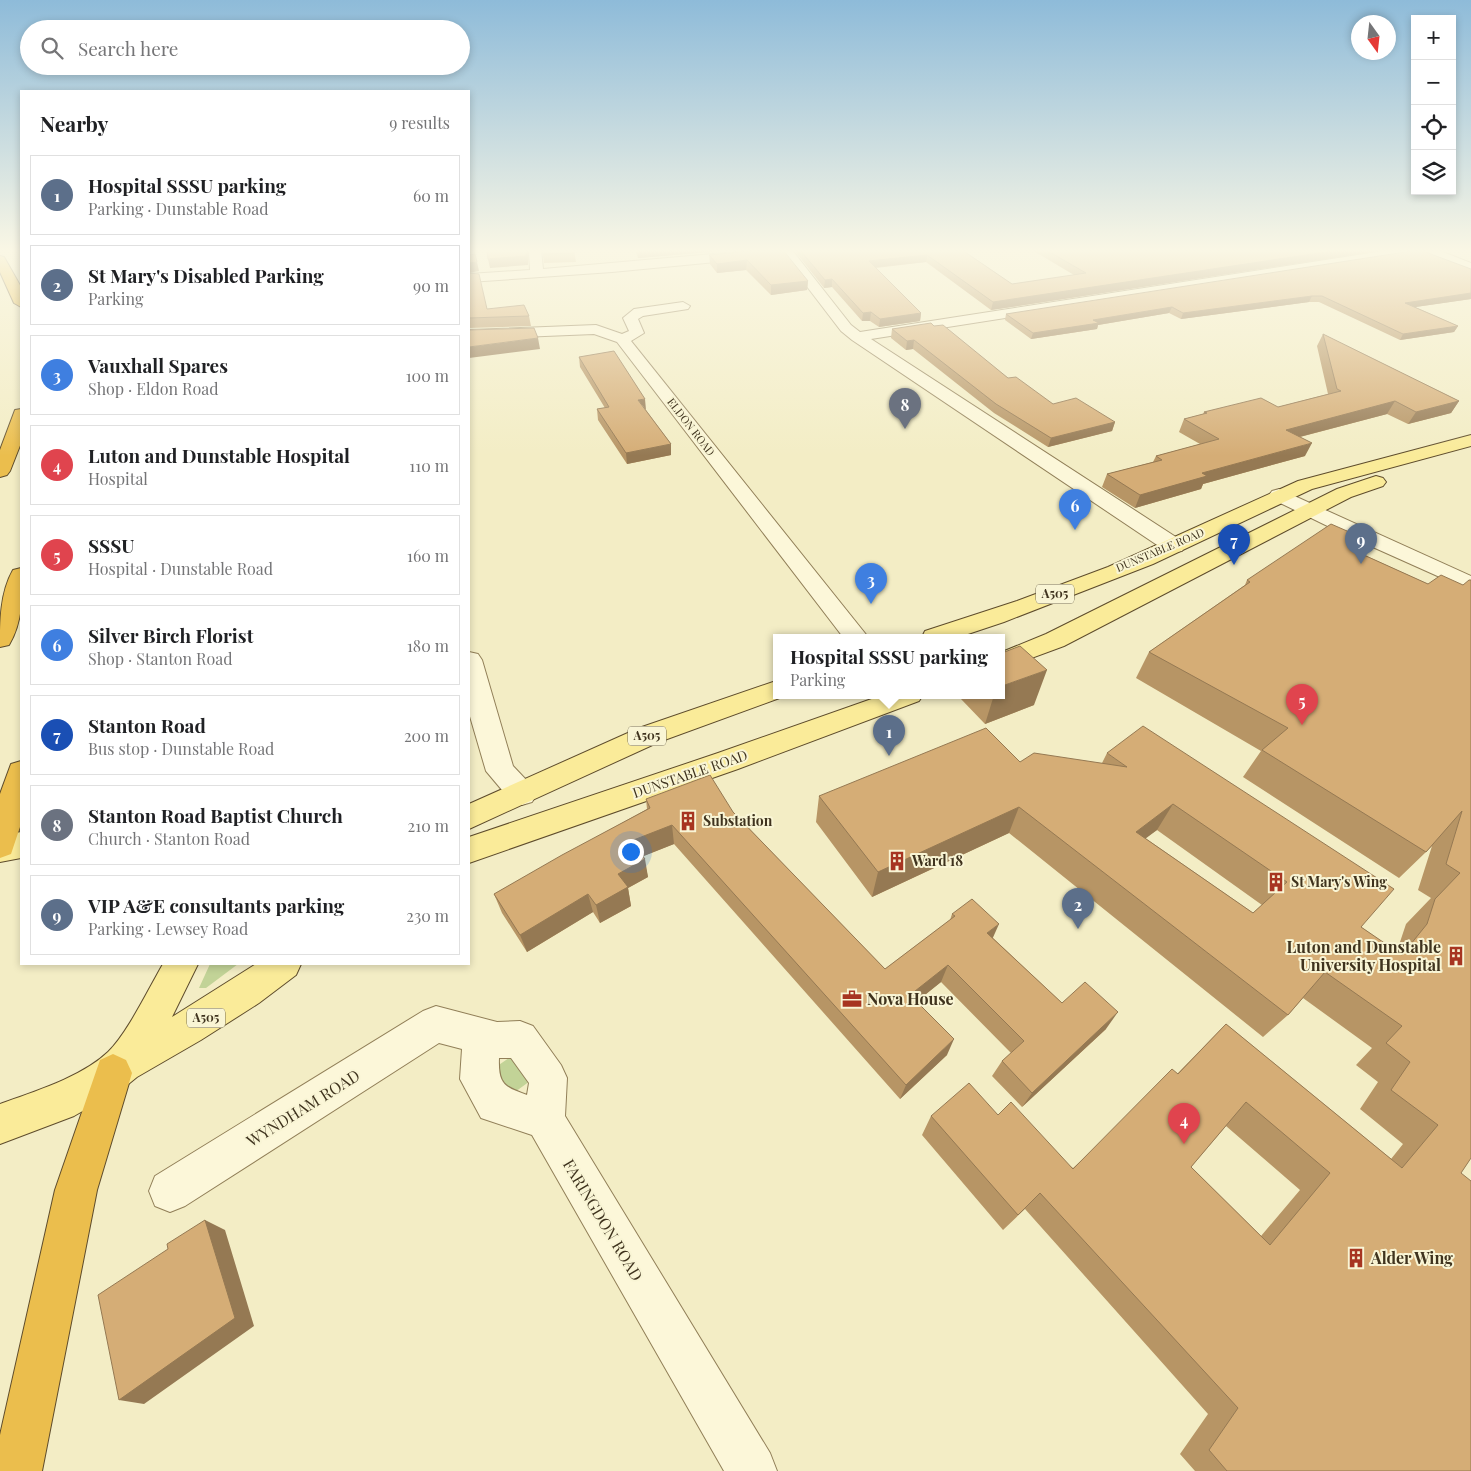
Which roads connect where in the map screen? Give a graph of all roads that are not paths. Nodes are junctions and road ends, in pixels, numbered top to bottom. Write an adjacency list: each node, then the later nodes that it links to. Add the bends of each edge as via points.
1 (630, 319): 6 (street, via 637,333)
2 (838, 319): 5 (street)
3 (975, 319): 5 (street)
4 (470, 335): 6 (street, via 596,329)
5 (857, 337): 13 (street)
6 (622, 339): 16 (street, ELDON ROAD)
7 (20, 420): 10 (highway, via 18,432)
8 (1471, 440): 11 (main road, DUNSTABLE ROAD / A505)
9 (1471, 455): 12 (main road, via 1369,484)
10 (0, 471)
11 (1279, 495): 12 (street); 13 (main road, DUNSTABLE ROAD / A505)
12 (1311, 509): 15 (street, via 1352,531); 19 (main road, via 1055,640)
13 (1174, 546): 17 (main road, DUNSTABLE ROAD / A505, via 1015,611)
14 (20, 578): 18 (highway)
15 (1471, 584)
16 (854, 634)
17 (943, 634)
18 (0, 639)
19 (1005, 660)
20 (470, 664): 24 (street, via 500,771)
21 (773, 691): 24 (main road, A505, via 649,734)
22 (893, 699): 28 (main road, DUNSTABLE ROAD)
23 (17, 785): 27 (highway)
24 (522, 794): 25 (main road, A505)
25 (470, 817)
26 (20, 846): 27 (main road)
27 (0, 847)
28 (470, 850)
29 (180, 965): 32 (main road, via 152,1019)
30 (283, 965): 32 (main road, A505, via 245,993)
31 (482, 1036): 33 (street, via 479,1079 495,1104); 33 (street, via 497,1040 520,1039 548,1078); 35 (street, WYNDHAM ROAD, via 436,1024)
32 (118, 1069): 34 (main road, via 60,1102); 36 (highway, via 76,1190)
33 (545, 1120): 37 (street, FARINGDON ROAD)
34 (0, 1124)
35 (170, 1192)
36 (17, 1471)
37 (752, 1471)

